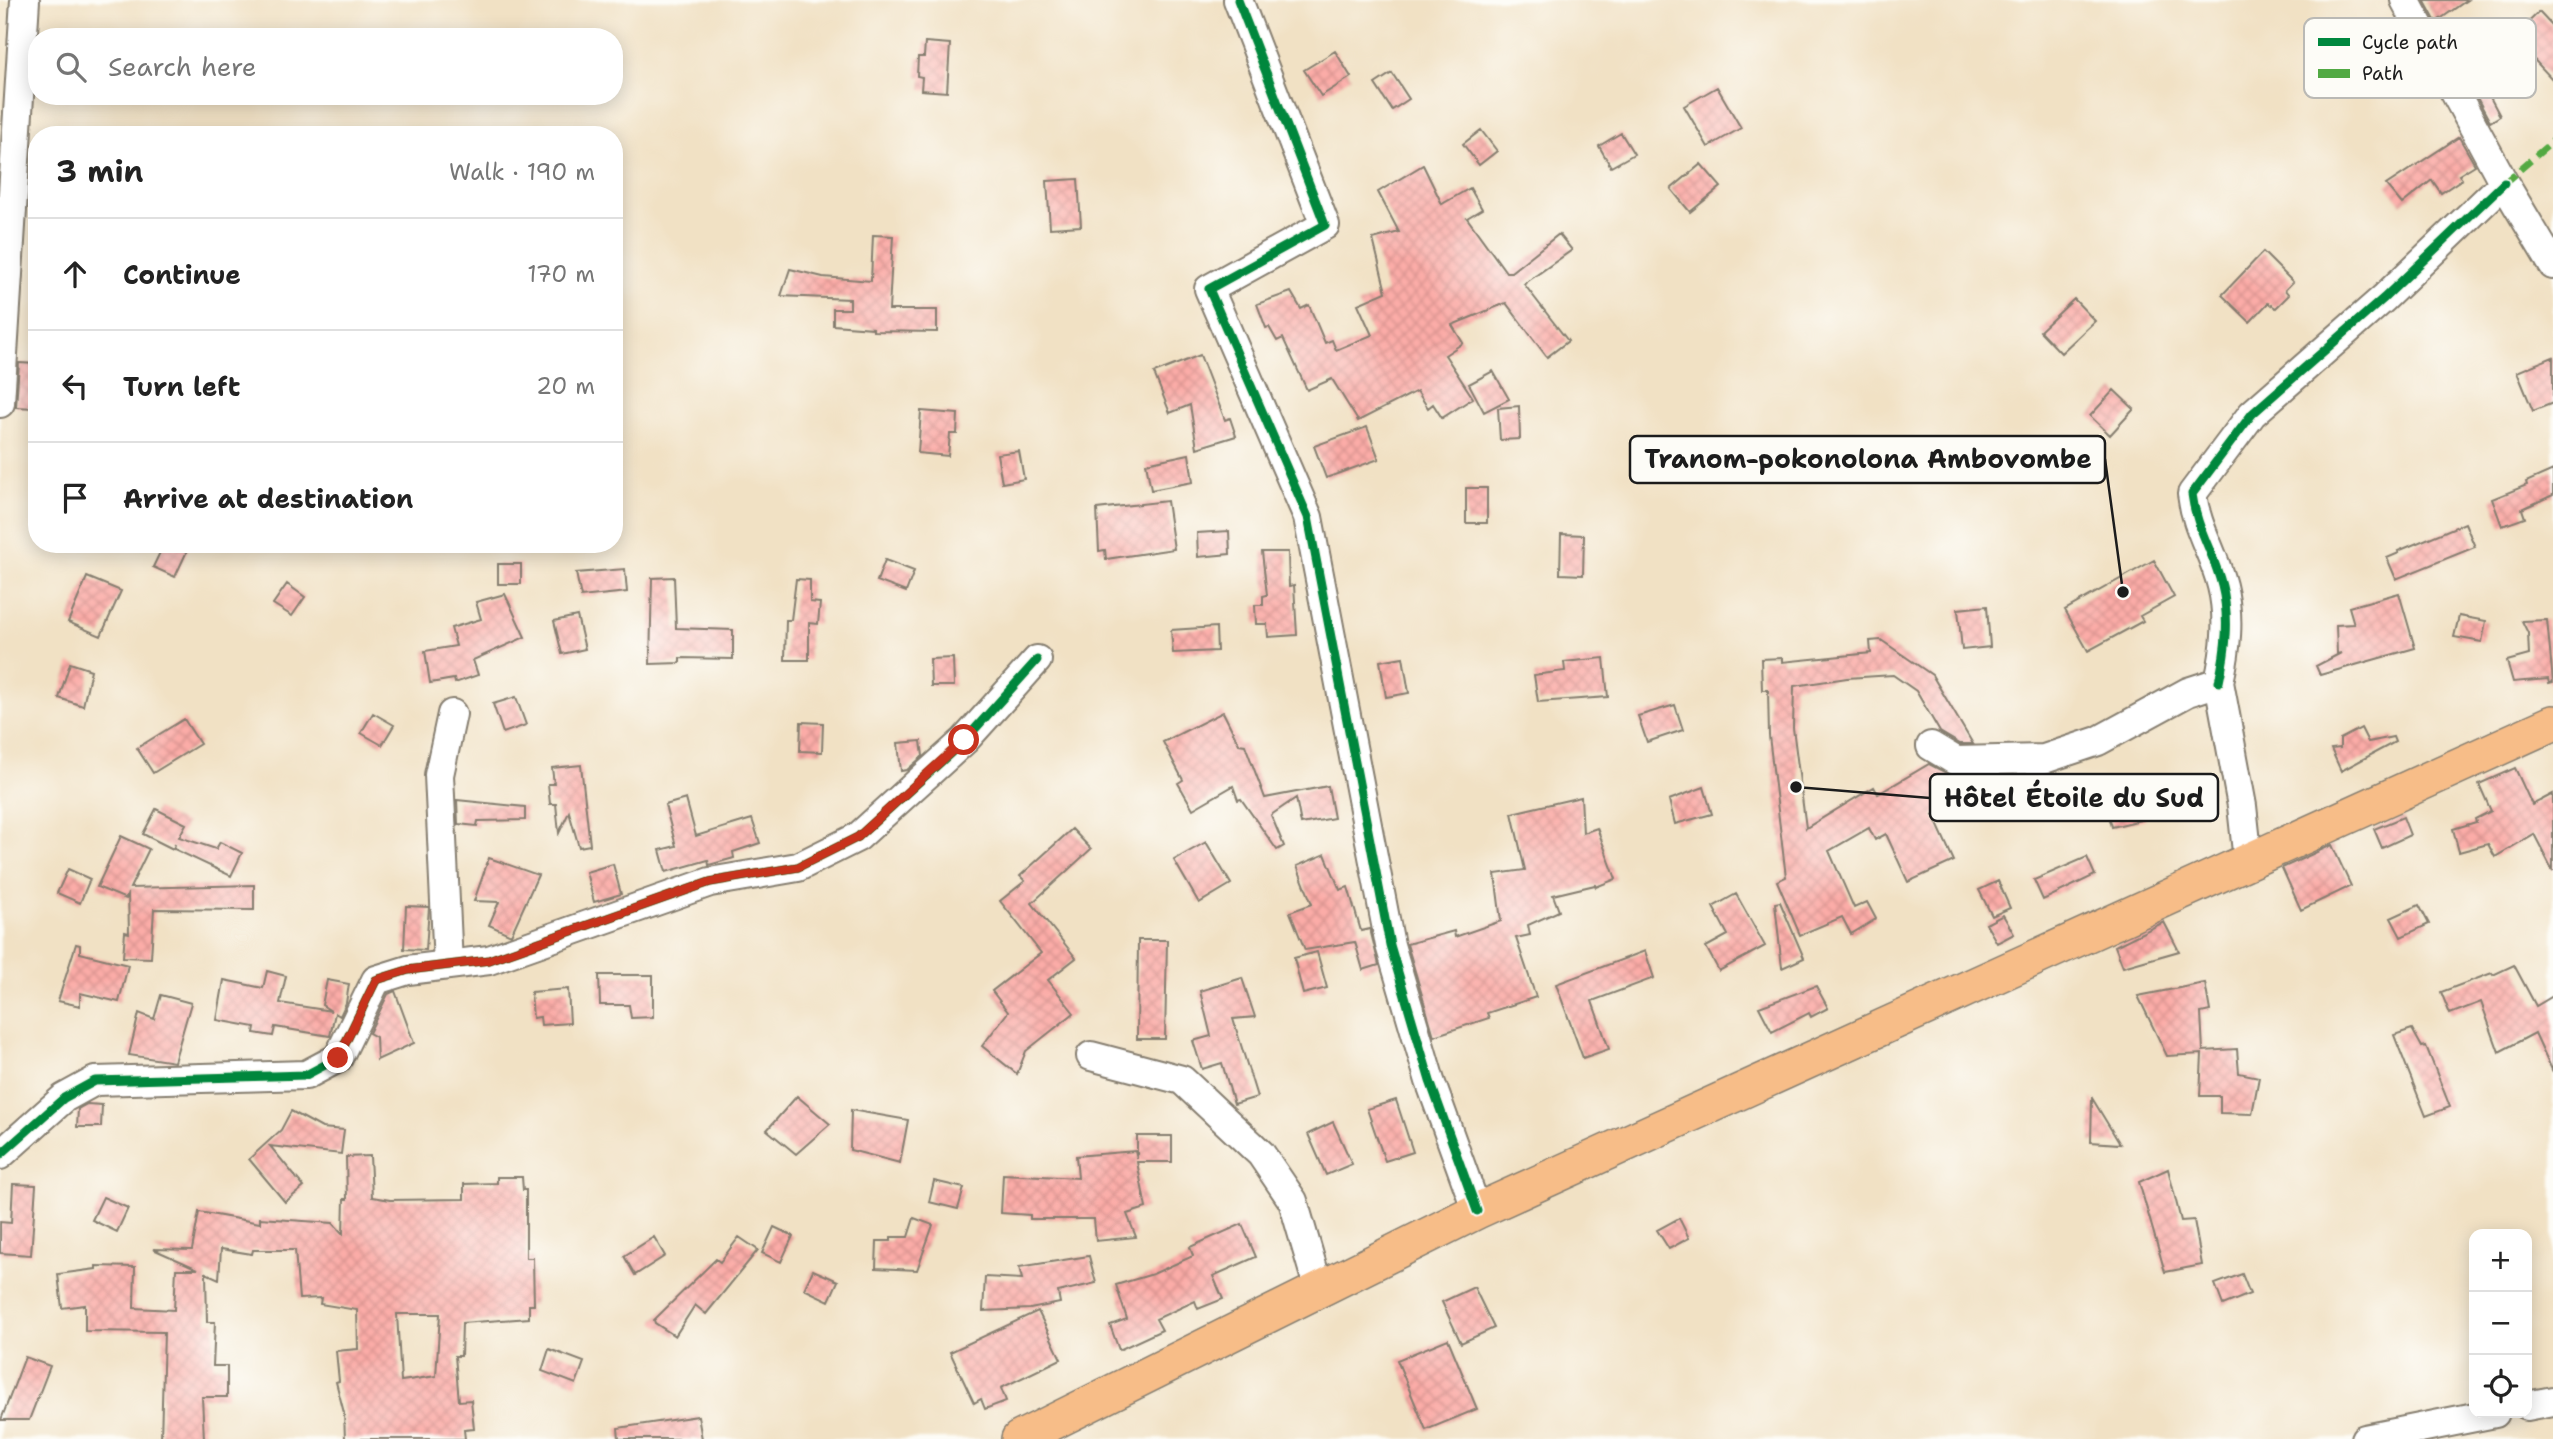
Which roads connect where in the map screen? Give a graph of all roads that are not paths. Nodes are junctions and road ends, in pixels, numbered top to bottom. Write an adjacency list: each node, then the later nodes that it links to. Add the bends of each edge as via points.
1 (25, 0): 8 (street)
2 (1238, 0): 18 (street, via 1325,225 1209,289 1308,517 1390,945 1430,1081)
3 (2405, 0): 4 (street)
4 (2415, 18)
5 (2458, 98): 6 (street)
6 (2504, 183): 7 (street); 10 (street, via 2384,298 2252,414 2192,494 2200,533 2222,585 2227,620)
7 (2553, 265)
8 (0, 403)
9 (1037, 660): 15 (street, via 964,740 858,837 798,867 710,882 489,960)
10 (2220, 682): 13 (street, via 2188,692 2098,741 2044,759 1956,761); 14 (street)
11 (452, 714): 15 (street, via 439,775)
12 (2553, 723): 14 (main road)
13 (1931, 746)
14 (2248, 861): 18 (main road)
15 (448, 965): 17 (street, via 376,980 338,1058 306,1075 95,1081 64,1098)
16 (1091, 1056): 19 (street, via 1182,1080 1261,1154 1293,1201)
17 (0, 1155)
18 (1477, 1211): 19 (main road)
19 (1319, 1290): 23 (main road)
20 (2553, 1401): 21 (street)
21 (2532, 1405)
22 (2470, 1418): 24 (street)
23 (1019, 1439)
24 (2365, 1439)

